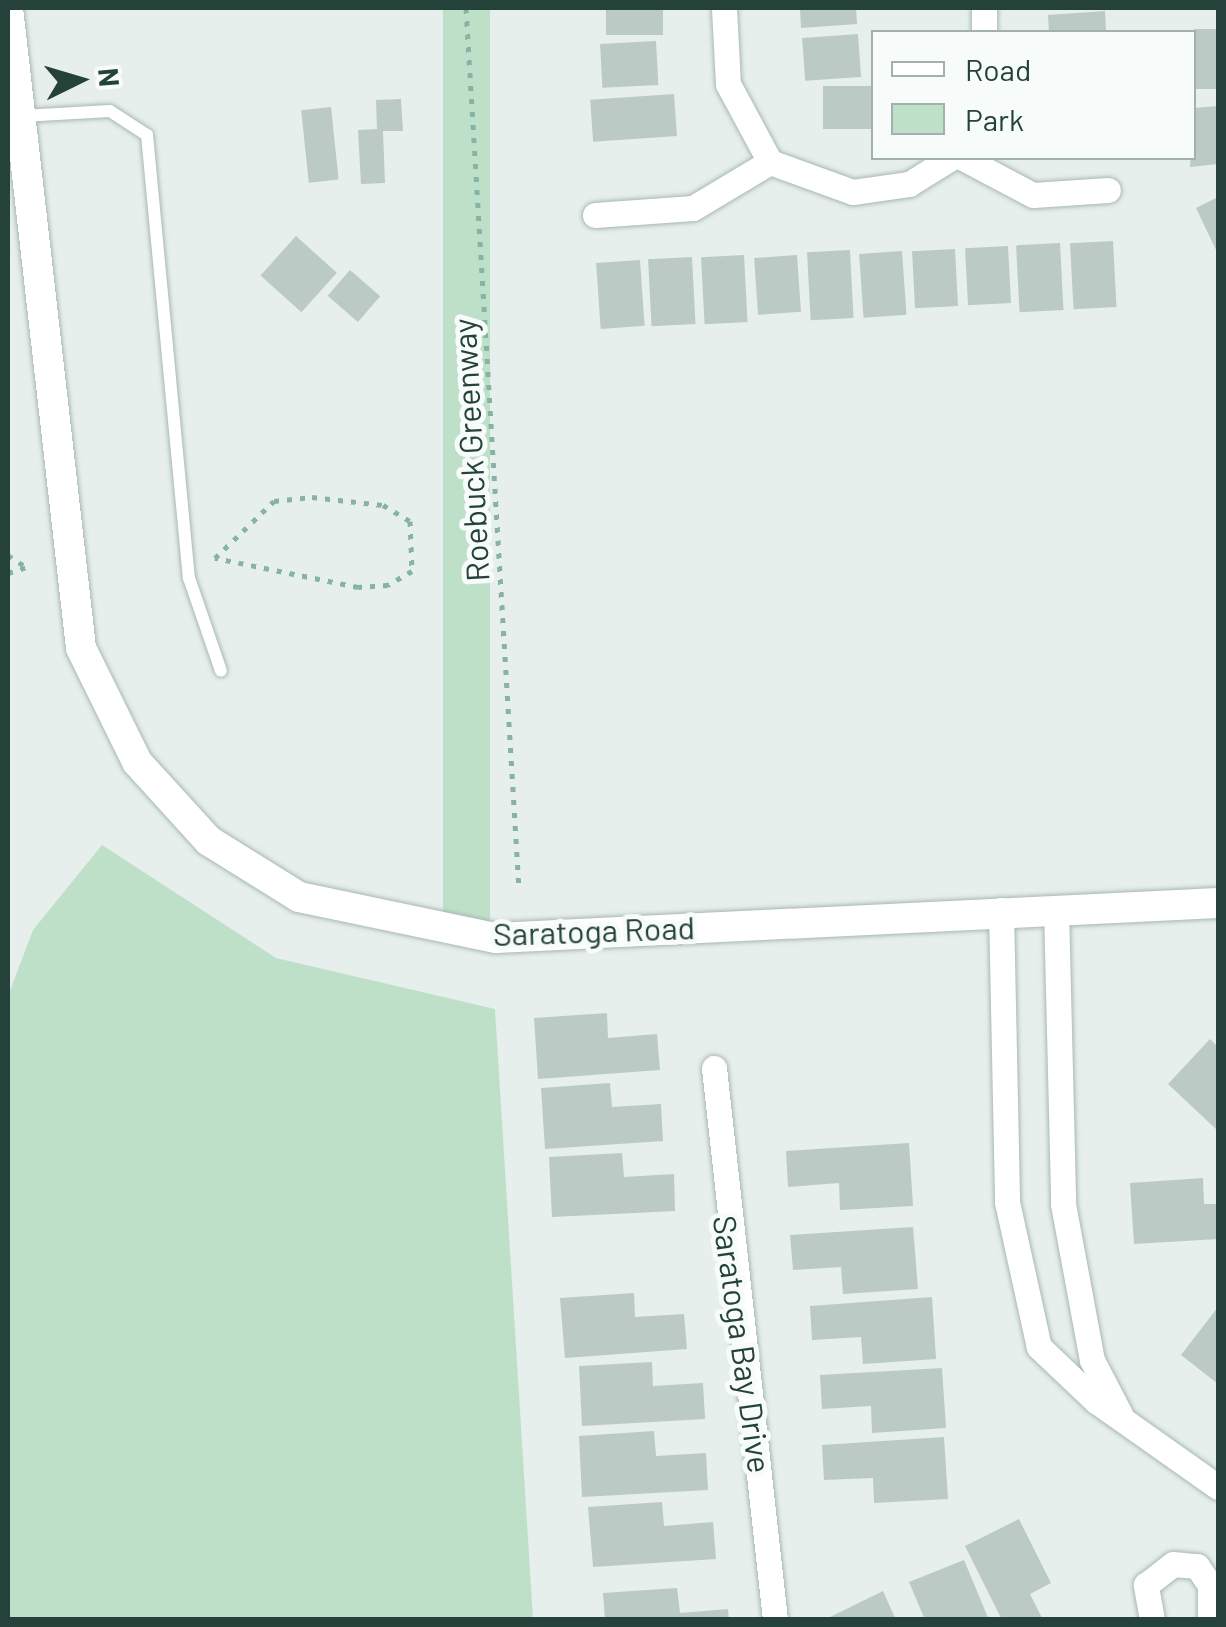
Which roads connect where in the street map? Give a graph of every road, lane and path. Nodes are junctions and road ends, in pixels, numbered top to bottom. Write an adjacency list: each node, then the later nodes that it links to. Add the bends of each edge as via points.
1 (8, 8): 4 (street, Saratoga Road)
2 (466, 8): 14 (path, Roebuck Greenway)
3 (724, 8): 7 (street, via 728,84)
4 (22, 116): 13 (lane, via 110,110 147,135 189,578); 17 (street, Saratoga Road, via 81,648 137,762 209,840 299,896 496,938)
5 (948, 160): 7 (street, via 909,184 853,192)
6 (967, 160): 8 (street, via 1033,195)
7 (770, 162): 9 (street, via 693,208)
8 (1108, 190)
9 (595, 215)
10 (8, 555): 12 (path, via 26,566)
11 (215, 558): 11 (path, via 358,586 388,586 416,562 410,520 383,506 312,498 274,501)
12 (8, 573)
13 (222, 671)
14 (518, 889)
15 (1218, 903): 16 (street, Saratoga Road)
16 (1056, 908): 17 (street, Saratoga Road); 19 (street, via 1063,1204 1092,1360)
17 (1001, 910): 19 (street, via 1007,1202 1039,1347)
18 (714, 1068): 21 (street, Saratoga Bay Drive)
19 (1120, 1414): 20 (street)
20 (1218, 1487)
21 (775, 1620)
22 (1152, 1620): 23 (street, via 1146,1585 1173,1564 1197,1566 1210,1586)
23 (1210, 1620)

